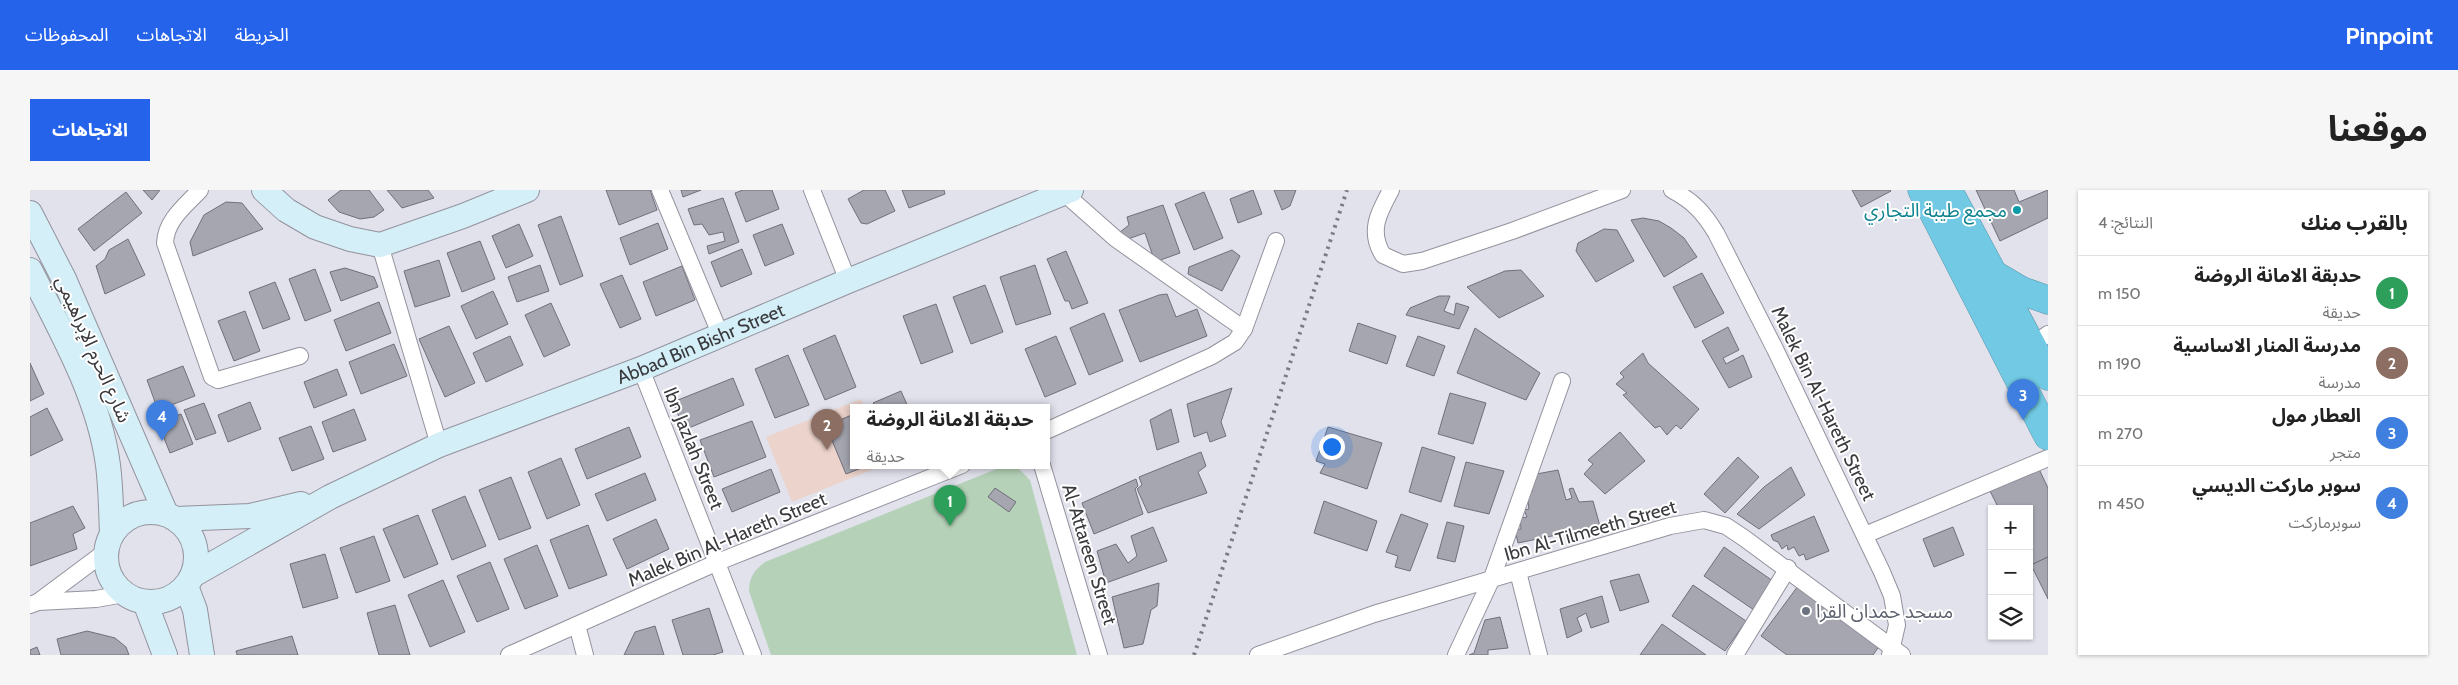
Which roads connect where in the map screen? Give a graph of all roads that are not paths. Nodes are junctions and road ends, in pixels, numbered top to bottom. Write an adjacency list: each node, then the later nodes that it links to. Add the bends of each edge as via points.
1 (200, 190): 22 (street, via 169,222 165,243 212,377 218,380)
2 (264, 190): 14 (street, via 286,210 315,227)
3 (527, 190): 14 (street)
4 (660, 190): 20 (street)
5 (812, 190): 17 (street)
6 (1391, 190): 7 (street, via 1375,225 1375,236 1383,254 1403,264 1448,253)
7 (1622, 190)
8 (1672, 190): 35 (street, Malek Bin Al-Hareth Street, via 1689,199 1705,214 1716,233)
9 (1922, 190): 23 (highway)
10 (1948, 190): 16 (highway)
11 (1067, 191): 17 (street, Abbad Bin Bishr Street); 19 (street, via 1116,239)
12 (30, 213): 34 (street, شارع الحرم الإبراهيمي, via 64,279)
13 (1276, 241): 19 (street)
14 (380, 245): 29 (street)
15 (30, 270): 36 (street, شارع الحرم الإبراهيمي, via 79,372 96,416 108,465)
16 (1992, 274): 18 (highway, via 2022,291); 21 (highway)
17 (848, 281): 20 (street, Abbad Bin Bishr Street)
18 (2048, 300)
19 (1244, 329): 27 (street, via 1235,342 1212,356)
20 (721, 336): 24 (street, Abbad Bin Bishr Street)
21 (2040, 340): 23 (street); 25 (highway)
22 (300, 356)
23 (2010, 360): 28 (highway)
24 (641, 369): 29 (street, Abbad Bin Bishr Street); 37 (street, Ibn Jazlah Street)
25 (2048, 376)
26 (1562, 382): 40 (street)
27 (1050, 429)
28 (2048, 436)
29 (439, 445): 33 (street, Abbad Bin Bishr Street)
30 (2048, 458): 35 (street)
31 (952, 469): 37 (street, Malek Bin Al-Hareth Street)
32 (1043, 469): 51 (street, Al-Attareen Street)
33 (330, 497): 34 (street, Abbad Bin Bishr Street, via 250,516); 41 (street, Abbad Bin Bishr Street)
34 (171, 517): 36 (street, via 150,512 135,515 122,522); 41 (street, via 186,528 194,544 196,563)
35 (1865, 535): 45 (street, Malek Bin Al-Hareth Street, via 1892,596 1897,625)
36 (108, 543): 42 (street, via 110,577); 43 (street)
37 (718, 562): 44 (street, Malek Bin Al-Hareth Street); 50 (street, Ibn Jazlah Street)
38 (1788, 568): 39 (street, Ibn Al-Tilmeeth Street, via 1726,526 1704,520 1670,526); 45 (street, Ibn Al-Tilmeeth Street); 55 (street)
39 (1518, 572): 40 (street, Ibn Al-Tilmeeth Street); 54 (street)
40 (1492, 578): 52 (street, Ibn Al-Tilmeeth Street, via 1374,614); 53 (street)
41 (190, 581): 42 (street, via 167,600); 47 (street)
42 (134, 598): 43 (street); 46 (street)
43 (34, 603)
44 (577, 625): 48 (street, Malek Bin Al-Hareth Street); 49 (street)
45 (1894, 653)
46 (165, 655)
47 (202, 655)
48 (509, 655)
49 (585, 655)
50 (753, 655)
51 (1099, 655)
52 (1258, 655)
53 (1456, 655)
54 (1539, 655)
55 (1735, 655)

